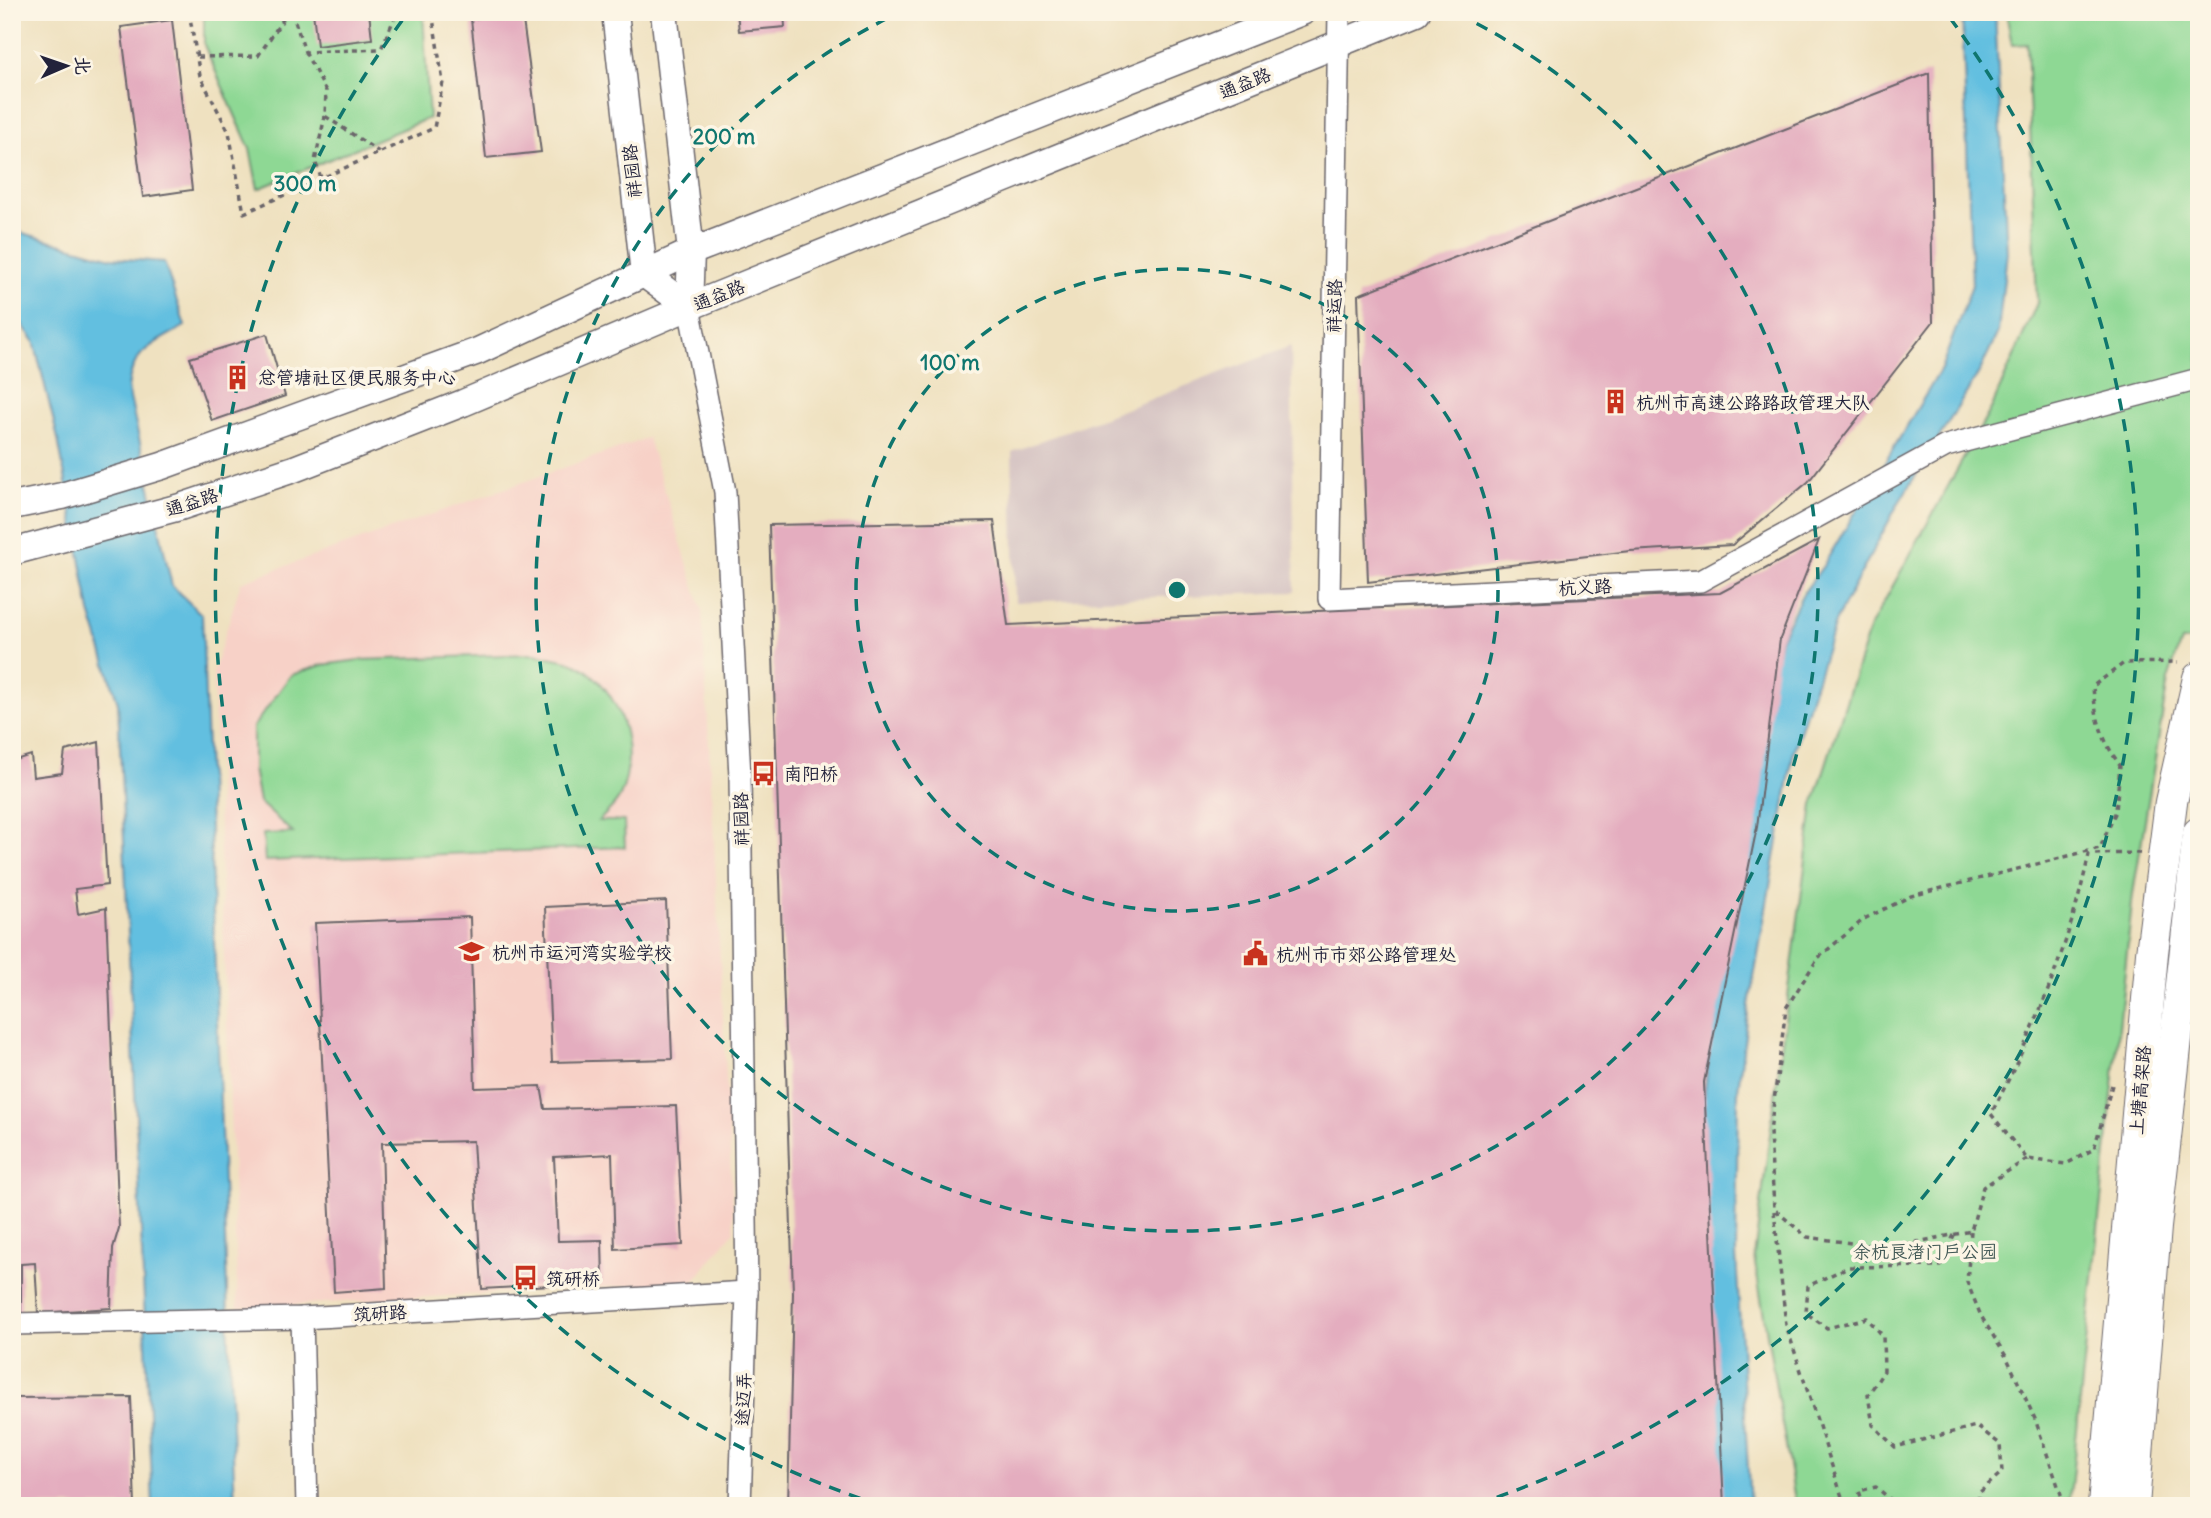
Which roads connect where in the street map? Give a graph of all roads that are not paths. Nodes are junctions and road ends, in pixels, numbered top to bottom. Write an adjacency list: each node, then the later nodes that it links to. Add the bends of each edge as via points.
1 (615, 12): 8 (main road, 祥园路)
2 (664, 12): 7 (main road, 祥园路)
3 (1302, 12): 7 (main road)
4 (1339, 12): 6 (street, 祥运路)
5 (1417, 12): 6 (main road, 通益路)
6 (1340, 44): 9 (main road, 通益路); 13 (street, 祥运路)
7 (691, 252): 8 (main road); 9 (main road, 祥园路)
8 (643, 274): 9 (main road); 11 (main road, via 478,351 323,410 162,466)
9 (690, 307): 12 (main road, 通益路, via 463,404 294,469 180,507); 16 (street, 祥园路, via 725,492 740,776)
10 (2199, 379): 13 (street, 杭义路, via 1946,446 1700,581)
11 (12, 506)
12 (12, 552)
13 (1329, 599)
14 (2191, 670): 21 (highway, 上塘高架路, via 2152,953)
15 (2199, 833): 22 (highway, 上塘高架路, via 2155,1227)
16 (747, 1292): 17 (street, 筑研路); 20 (street, 途迈弄)
17 (302, 1318): 18 (street, 筑研路); 19 (street)
18 (12, 1324)
19 (307, 1506)
20 (740, 1506)
21 (2104, 1506)
22 (2133, 1506)

